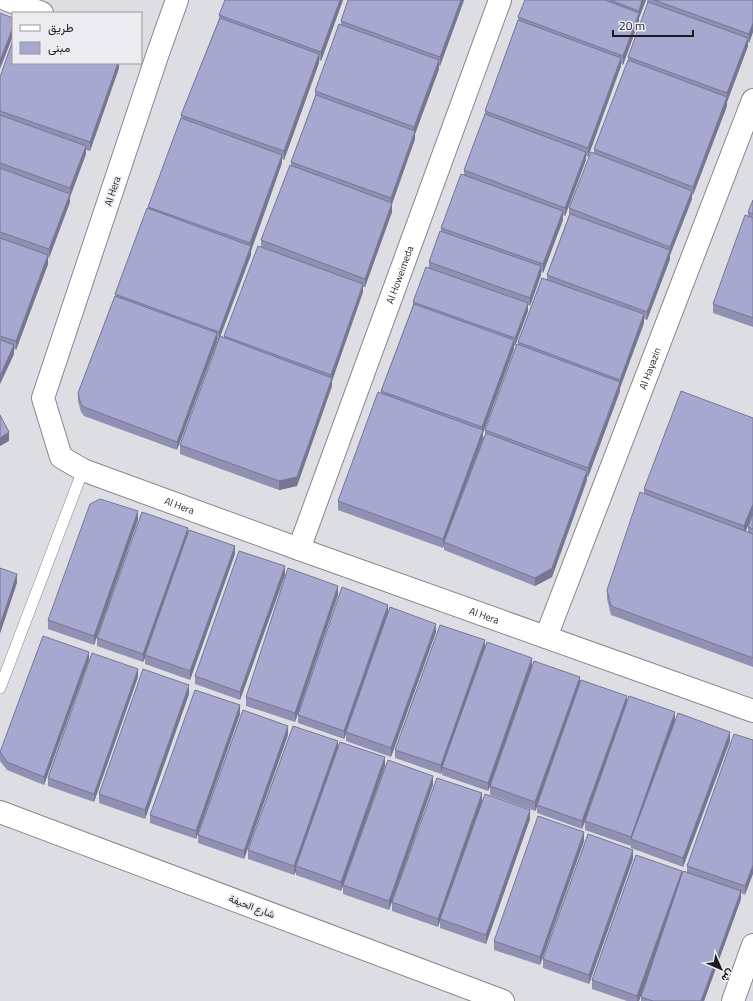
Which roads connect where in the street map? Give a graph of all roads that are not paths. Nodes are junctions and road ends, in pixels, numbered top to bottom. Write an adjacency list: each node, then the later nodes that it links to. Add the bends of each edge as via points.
1 (7, 0): 4 (street)
2 (177, 0): 5 (street, Al Hera)
3 (500, 0): 8 (street, Al Howeimeda)
4 (39, 12)
5 (149, 53): 7 (street, Al Hera, via 44,398 61,457)
6 (753, 100): 9 (street, Al Hayazin)
7 (83, 470): 8 (street, Al Hera); 10 (lane)
8 (299, 549): 9 (street, Al Hera)
9 (546, 637): 11 (street, Al Hera)
10 (0, 688)
11 (753, 711)
12 (0, 812): 14 (street, شارع الحيفة)
13 (753, 945): 15 (street)
14 (503, 1001)
15 (732, 1001)

